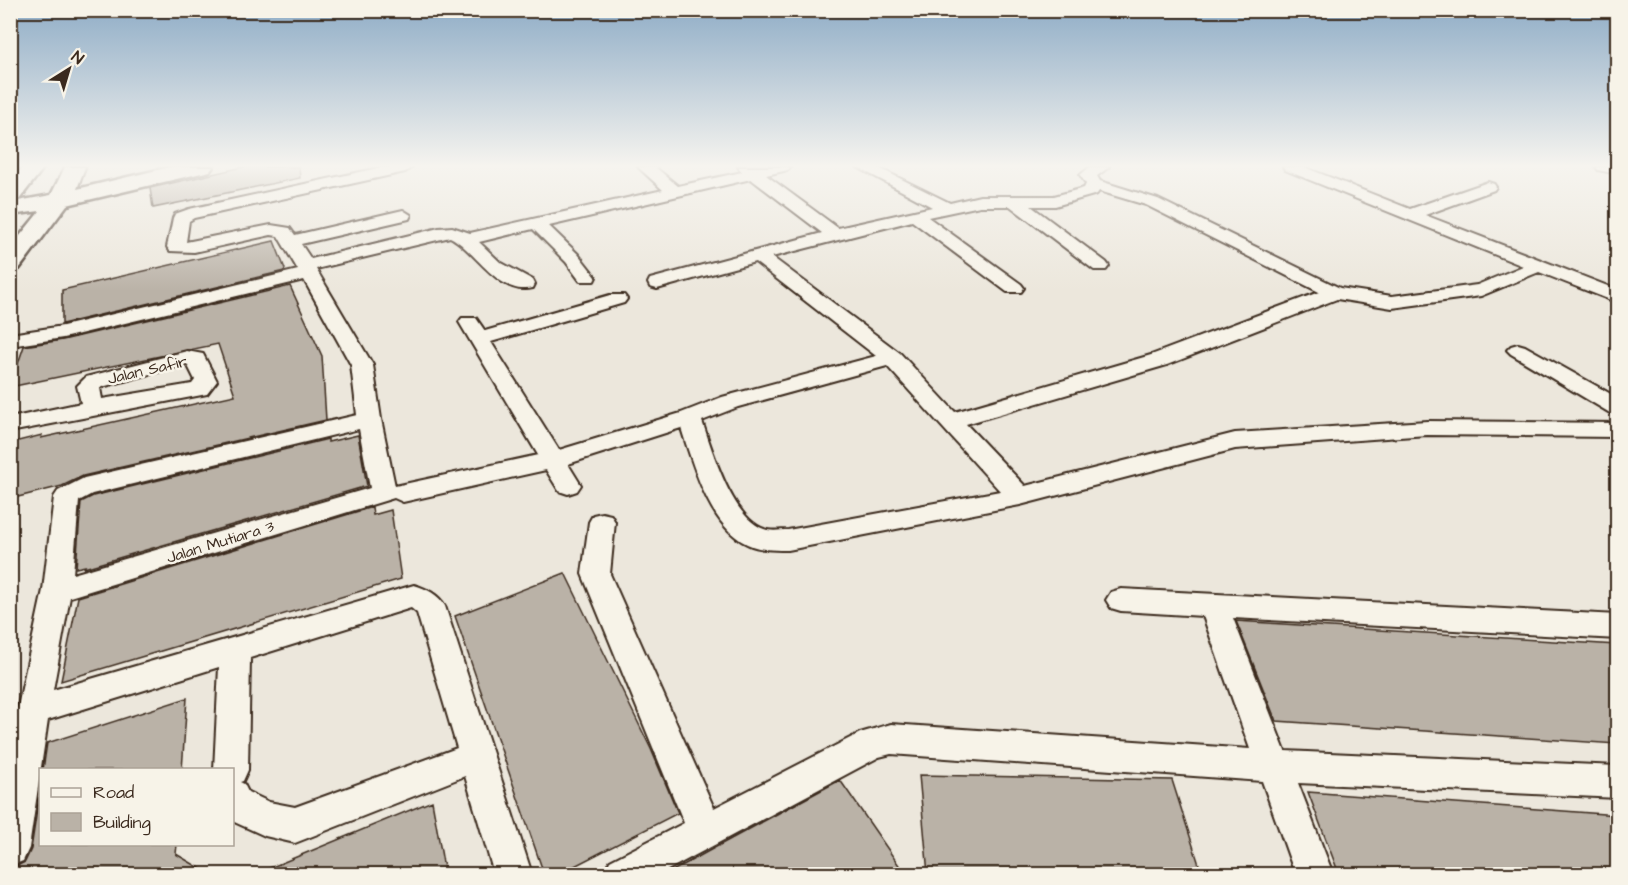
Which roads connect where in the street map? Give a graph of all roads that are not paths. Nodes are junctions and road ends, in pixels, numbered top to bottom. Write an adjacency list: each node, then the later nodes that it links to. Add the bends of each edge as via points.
1 (52, 208): 18 (main road)
2 (215, 208): 16 (street, via 181,218 177,247 194,247 271,230 284,232)
3 (602, 208): 13 (street)
4 (800, 208): 14 (street)
5 (947, 208): 11 (street)
6 (1023, 208): 19 (street)
7 (1165, 208): 26 (street)
8 (1392, 208): 12 (street)
9 (1427, 208): 12 (street)
10 (403, 215): 16 (street)
11 (914, 215): 14 (street); 25 (street)
12 (1409, 215): 20 (street)
13 (536, 223): 15 (street); 22 (street)
14 (835, 234): 17 (street)
15 (468, 239): 21 (street, via 452,232 439,233); 23 (street, via 475,250 509,278)
16 (291, 241): 21 (street)
17 (757, 255): 24 (street); 31 (street)
18 (10, 264)
19 (1100, 266)
20 (1540, 266): 26 (street, via 1481,290 1392,302); 27 (street)
21 (308, 269): 29 (street, via 63,332); 35 (street, via 362,365)
22 (587, 277)
23 (526, 284)
24 (657, 284)
25 (1014, 288)
26 (1335, 293): 36 (street, via 1159,360)
27 (1617, 297)
28 (617, 299): 39 (street, via 474,331)
29 (10, 340)
30 (1518, 350): 33 (street)
31 (892, 358): 34 (street, Jalan Mutiara 3, via 730,402); 36 (street)
32 (93, 408): 37 (street)
33 (1617, 408)
34 (688, 418): 39 (street, Jalan Mutiara 3); 42 (street, via 724,505 745,531 758,538 788,540)
35 (369, 419): 41 (street); 44 (street, via 74,491 67,497)
36 (950, 421): 42 (street)
37 (10, 425)
38 (1617, 430): 42 (street, via 1427,428 1235,441)
39 (553, 460): 40 (street); 41 (street, Jalan Mutiara 3)
40 (568, 485)
41 (394, 493): 44 (street, Jalan Mutiara 3)
42 (1020, 496)
43 (602, 522): 55 (street, via 596,574)
44 (57, 590): 49 (street)
45 (1120, 600): 46 (street)
46 (1214, 605): 47 (street); 51 (street)
47 (1617, 627)
48 (235, 650): 49 (street); 50 (street, via 414,596 430,606); 52 (street)
49 (33, 710): 56 (street)
50 (477, 756): 54 (street, via 295,825 265,819); 57 (street)
51 (1273, 766): 53 (street); 55 (street, via 891,739 872,744); 59 (street)
52 (231, 768)
53 (1617, 782)
54 (234, 800)
55 (705, 830): 58 (street)
56 (10, 848)
57 (513, 874)
58 (623, 874)
59 (1314, 874)

